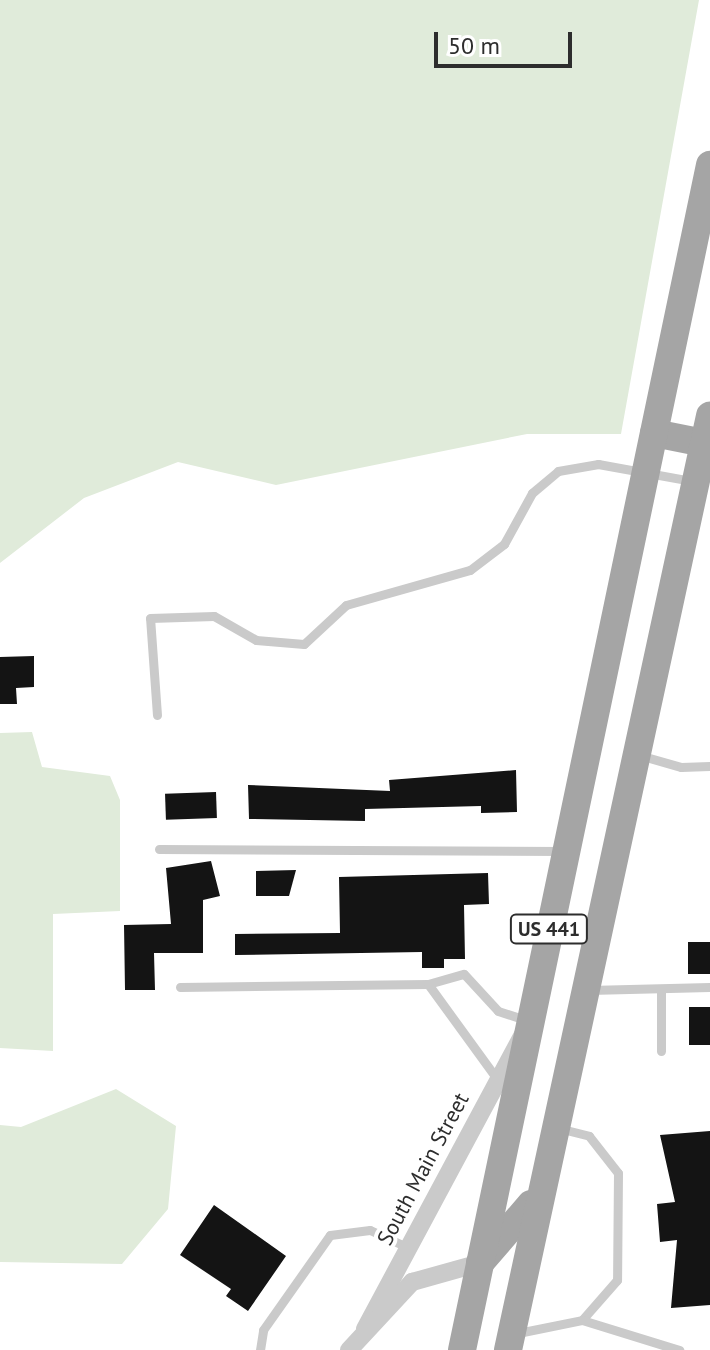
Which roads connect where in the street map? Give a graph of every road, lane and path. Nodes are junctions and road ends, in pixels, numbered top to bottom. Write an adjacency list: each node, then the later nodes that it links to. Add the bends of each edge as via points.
1 (710, 165): 2 (main road, US 441)
2 (654, 433): 3 (main road); 4 (main road, US 441)
3 (708, 435): 5 (main road, US 441)
4 (646, 473): 5 (lane); 6 (lane, via 598,464 558,471 532,493 504,544 470,570 346,605 304,644 256,640 214,616 150,618); 7 (main road, US 441)
5 (695, 482): 8 (main road, US 441)
6 (157, 715)
7 (591, 742): 8 (main road); 11 (main road, US 441)
8 (632, 753): 9 (lane, via 681,767); 16 (main road, US 441)
9 (710, 766)
10 (159, 849): 11 (lane)
11 (567, 851): 17 (main road, US 441)
12 (428, 984): 13 (lane); 17 (lane, via 464,974 498,1011); 19 (lane)
13 (180, 987)
14 (710, 987): 15 (lane)
15 (661, 989): 16 (lane); 18 (lane)
16 (582, 990): 21 (main road, US 441)
17 (526, 1026): 19 (street, South Main Street); 20 (main road, US 441)
18 (661, 1051)
19 (497, 1079): 23 (street, South Main Street)
20 (510, 1117): 21 (main road); 24 (main road, US 441)
21 (553, 1126): 22 (main road, US 441); 25 (lane, via 589,1136 618,1173 617,1280)
22 (541, 1185): 24 (main road, via 519,1225); 27 (main road, US 441)
23 (409, 1248): 26 (street, South Main Street); 28 (lane, via 370,1230 330,1235 263,1330)
24 (480, 1263): 26 (street, South Main Street, via 412,1282); 30 (main road, US 441)
25 (582, 1320): 27 (lane); 31 (lane)
26 (365, 1329): 29 (street, South Main Street)
27 (509, 1342)
28 (260, 1350)
29 (349, 1350)
30 (462, 1350)
31 (679, 1350)

